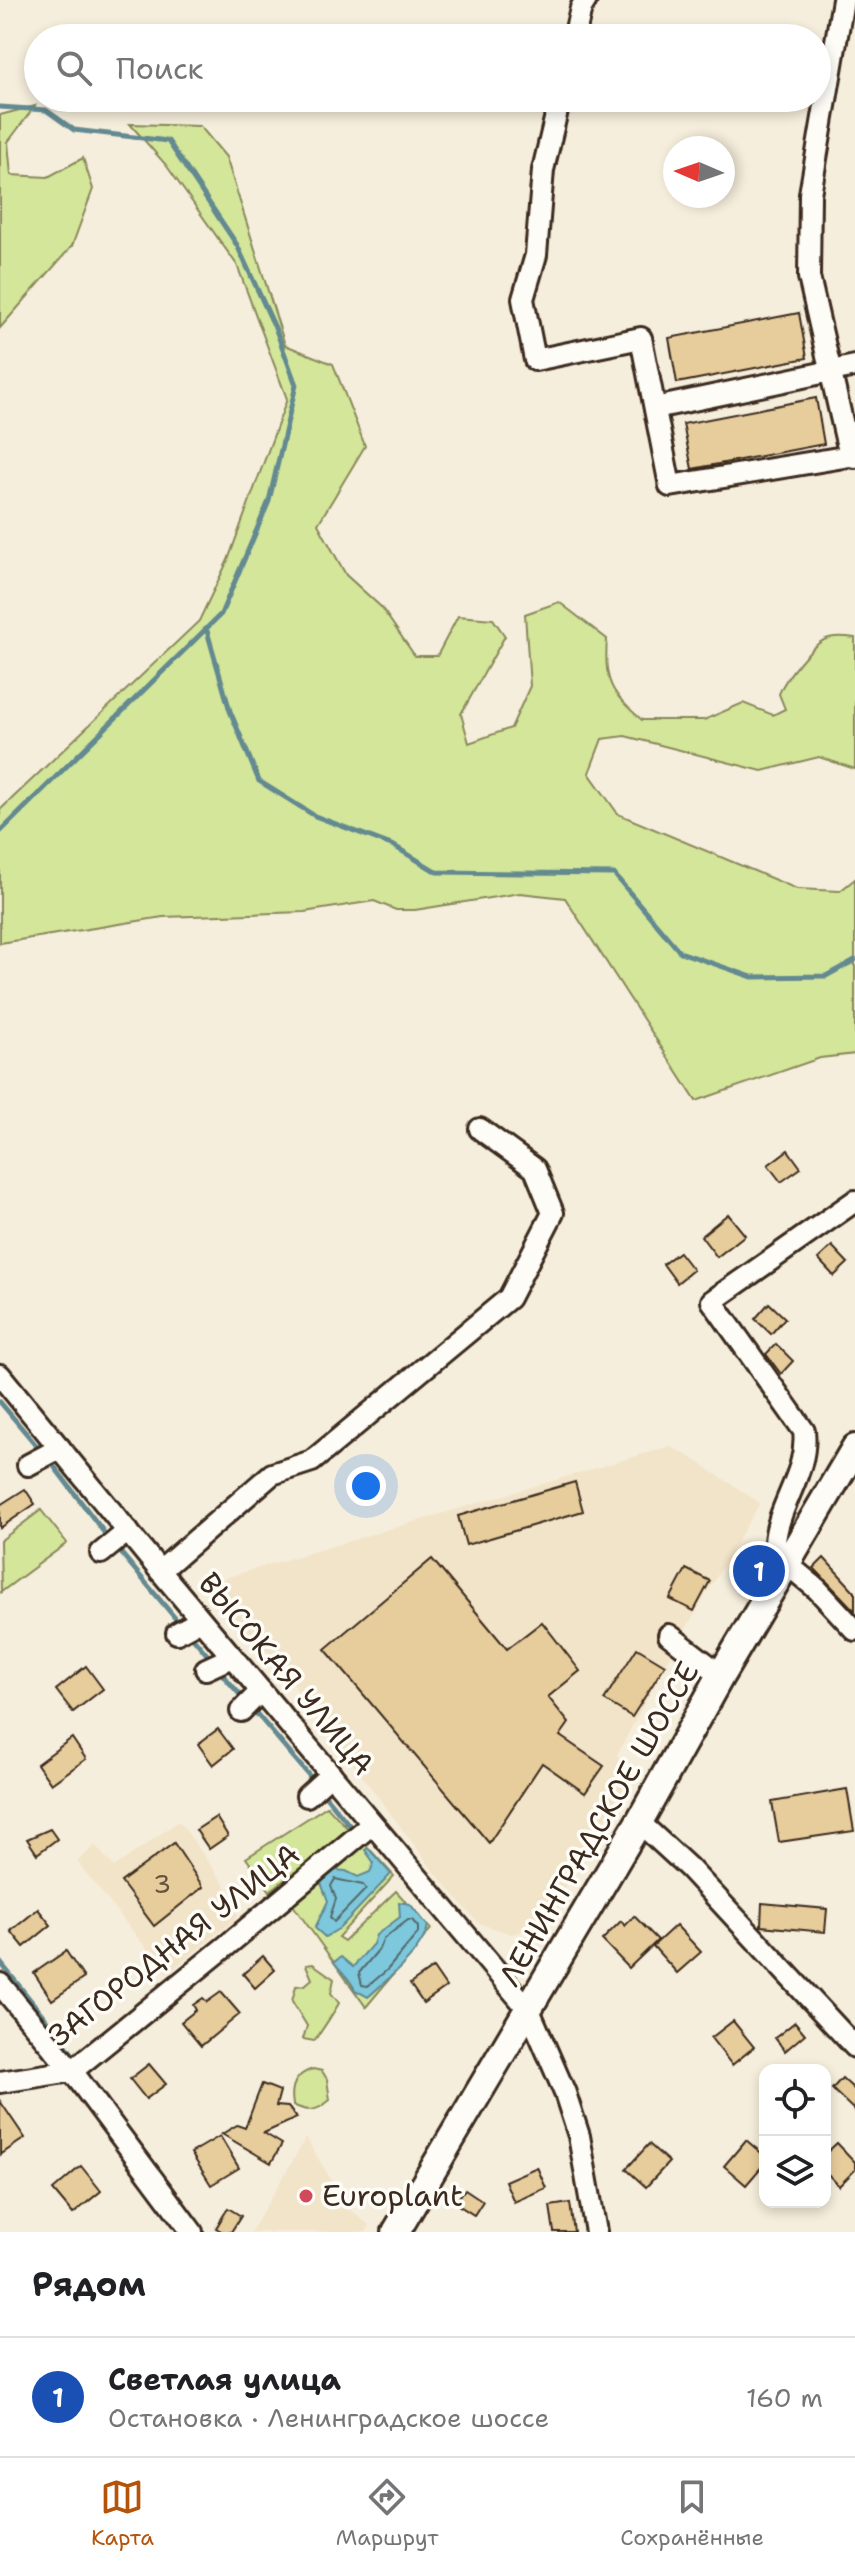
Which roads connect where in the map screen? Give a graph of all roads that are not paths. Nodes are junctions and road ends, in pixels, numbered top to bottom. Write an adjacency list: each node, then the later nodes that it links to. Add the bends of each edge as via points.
1 (586, 0): 3 (street)
2 (843, 0): 4 (street)
3 (577, 24)
4 (831, 71)
5 (557, 112): 9 (street, via 543,170 536,255 523,299 535,360 641,338)
6 (824, 112): 8 (street, via 810,194 809,277)
7 (855, 366): 8 (street)
8 (831, 370): 9 (street); 10 (street)
9 (655, 408): 10 (street, via 670,486)
10 (852, 456)
11 (480, 1129): 17 (street, via 535,1169 553,1213 509,1298 312,1461 272,1474)
12 (855, 1201): 18 (street, via 712,1301 804,1431 802,1459 775,1541)
13 (0, 1375): 15 (street, ВЫСОКАЯ УЛИЦА, via 44,1456)
14 (855, 1448): 18 (main road, ЛЕНИНГРАДСКОЕ ШОССЕ)
15 (128, 1531): 16 (street); 17 (street, ВЫСОКАЯ УЛИЦА)
16 (101, 1553)
17 (160, 1571): 19 (street, ВЫСОКАЯ УЛИЦА)
18 (781, 1572): 20 (street, via 817,1589); 25 (main road, ЛЕНИНГРАДСКОЕ ШОССЕ)
19 (201, 1620): 21 (street); 23 (street, ВЫСОКАЯ УЛИЦА)
20 (855, 1630)
21 (177, 1633)
22 (669, 1635): 25 (street)
23 (232, 1657): 24 (street); 26 (street, ВЫСОКАЯ УЛИЦА)
24 (206, 1669)
25 (721, 1675): 30 (main road, ЛЕНИНГРАДСКОЕ ШОССЕ)
26 (261, 1691): 27 (street); 28 (street, ВЫСОКАЯ УЛИЦА)
27 (241, 1711)
28 (331, 1774): 29 (street); 31 (street, ВЫСОКАЯ УЛИЦА)
29 (307, 1796)
30 (639, 1822): 33 (main road, ЛЕНИНГРАДСКОЕ ШОССЕ); 34 (street, via 689,1868)
31 (372, 1824): 33 (street, ВЫСОКАЯ УЛИЦА); 35 (street, ЗАГОРОДНАЯ УЛИЦА)
32 (0, 1984): 35 (street)
33 (529, 2010): 38 (main road, ЛЕНИНГРАДСКОЕ ШОССЕ); 39 (street, ВЫСОКАЯ УЛИЦА, via 579,2136)
34 (855, 2047)
35 (72, 2071): 36 (street, ЗАГОРОДНАЯ УЛИЦА); 37 (street)
36 (0, 2082)
37 (192, 2232)
38 (396, 2232)
39 (596, 2232)

